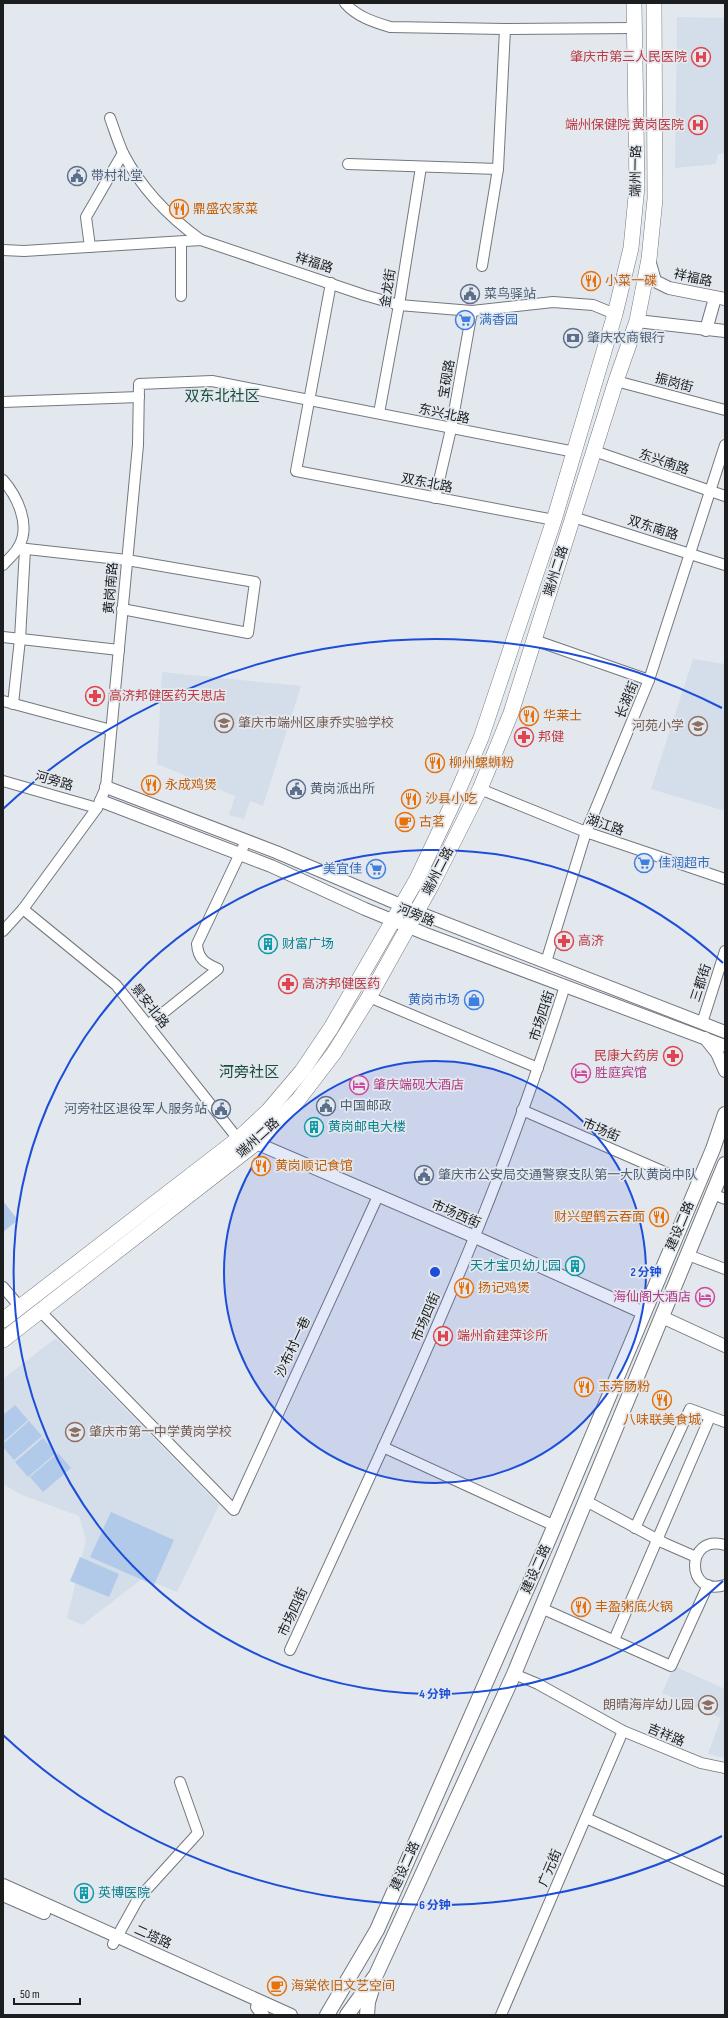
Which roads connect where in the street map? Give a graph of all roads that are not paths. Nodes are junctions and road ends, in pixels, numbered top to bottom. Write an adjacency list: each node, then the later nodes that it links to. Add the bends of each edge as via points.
1 (345, 3): 5 (street, via 360,15 390,26)
2 (634, 3): 4 (main road, 端州一路)
3 (654, 3): 15 (main road, 端州一路, via 655,198)
4 (634, 28): 5 (street); 22 (main road, 端州一路, via 637,186 631,248)
5 (505, 29): 10 (street)
6 (110, 118): 7 (street)
7 (123, 153): 11 (street, via 149,193 177,222); 13 (street, via 86,218)
8 (348, 164): 9 (street)
9 (421, 167): 10 (street); 20 (street, 金龙街)
10 (498, 169): 16 (street)
11 (201, 240): 12 (street, 祥福路); 17 (street, 祥福路)
12 (181, 242): 13 (street, 祥福路); 18 (street)
13 (90, 247): 14 (street, 祥福路)
14 (3, 250)
15 (649, 259): 19 (street, 祥福路, via 655,281 669,288); 23 (main road, 端州二路)
16 (482, 266)
17 (330, 283): 20 (street, 祥福路); 28 (street)
18 (181, 296)
19 (720, 298): 24 (street)
20 (399, 305): 21 (street, 祥福路); 31 (street, 金龙街)
21 (472, 311): 22 (street, 祥福路, via 554,302 593,305); 32 (street, 宝砚路)
22 (615, 314): 35 (main road, 端州二路)
23 (637, 321): 24 (street); 26 (main road, 端州二路)
24 (706, 330): 25 (street)
25 (725, 332)
26 (616, 381): 30 (street, 振岗街); 34 (main road, 端州二路)
27 (139, 397): 28 (street, 黄岗南路, via 139,384 212,381); 29 (street); 44 (street, 黄岗南路, via 138,445)
28 (309, 400): 31 (street, 东兴北路); 39 (street, 双东北路, via 296,472)
29 (3, 402)
30 (725, 410)
31 (379, 413): 32 (street, 东兴北路)
32 (451, 429): 35 (street, 东兴北路); 39 (street, 宝砚路)
33 (725, 445): 37 (street, 长湖街)
34 (594, 451): 37 (street, 东兴南路); 40 (main road, 端州二路)
35 (575, 452): 41 (main road, 端州二路)
36 (3, 480): 42 (street, via 20,508)
37 (711, 492): 38 (street, 东兴南路); 43 (street, 长湖街)
38 (725, 496)
39 (435, 498): 41 (street, 双东北路)
40 (573, 516): 43 (street, 双东南路); 50 (main road, 端州二路)
41 (554, 520): 63 (main road, 端州二路, via 480,738)
42 (21, 549): 44 (street); 45 (street); 49 (street)
43 (690, 553): 46 (street, 双东南路); 52 (street, 长湖街)
44 (127, 560): 47 (street, 黄岗南路); 47 (street, via 255,582 248,634)
45 (3, 565)
46 (725, 565)
47 (122, 609): 51 (street, 黄岗南路)
48 (3, 637): 49 (street)
49 (20, 639): 51 (street); 54 (street)
50 (534, 640): 52 (street); 58 (main road, 端州二路, via 511,713)
51 (119, 650): 55 (street, 黄岗南路)
52 (649, 680): 60 (street, 长湖街)
53 (3, 701): 54 (street)
54 (14, 704): 55 (street)
55 (111, 730): 57 (street, 黄岗南路)
56 (3, 781): 59 (street, 河旁路)
57 (106, 787): 59 (street, 黄岗南路); 61 (street, 河旁路)
58 (480, 789): 60 (street, 湖江路); 65 (main road, 端州二路)
59 (99, 804): 62 (street, 河旁路); 67 (street, 黄岗南路)
60 (586, 832): 64 (street, 湖江路); 73 (street, 长湖街)
61 (246, 841): 62 (street); 66 (street, 河旁路)
62 (240, 854): 69 (street, 河旁路); 79 (street, via 197,944 204,962 218,969)
63 (417, 879): 65 (main road); 66 (main road, 端州二路)
64 (725, 879)
65 (431, 886): 68 (main road, 端州二路)
66 (401, 905): 68 (street, 河旁路); 69 (main road, 端州二路)
67 (23, 909): 71 (street, 黄岗南路); 79 (street, 景安北路, via 116,985)
68 (417, 912): 70 (main road, 端州二路); 73 (street, 河旁路)
69 (392, 921): 70 (street, 河旁路); 74 (main road, 端州二路)
70 (408, 927): 75 (main road, 端州二路); 76 (street, 河旁路)
71 (3, 931)
72 (725, 951): 78 (street, 三都街)
73 (546, 962): 78 (street, 河旁路)
74 (367, 963): 75 (main road); 87 (main road, 端州二路, via 331,1028 302,1071 268,1111)
75 (382, 972): 77 (main road, 端州二路)
76 (565, 986): 81 (street, 河旁路); 83 (street, 市场四街)
77 (369, 997): 83 (street); 88 (main road, 端州二路, via 329,1059 298,1100)
78 (702, 1023): 80 (street, 河旁路)
79 (148, 1025): 87 (street, 景安北路)
80 (725, 1032)
81 (704, 1037): 82 (street, 河旁路); 84 (street, via 717,1053)
82 (725, 1046)
83 (538, 1068): 85 (street, 市场四街)
84 (725, 1071)
85 (522, 1110): 91 (street, 市场街); 94 (street, 市场四街)
86 (725, 1114): 89 (main road, 建设二路)
87 (238, 1139): 98 (main road, 端州二路)
88 (256, 1143): 92 (street, 市场西街); 99 (main road, 端州二路)
89 (719, 1151): 100 (main road, 建设二路)
90 (725, 1164): 93 (main road, 建设二路)
91 (669, 1174)
92 (378, 1196): 94 (street, 市场西街); 99 (street, 沙布村一巷, via 234,1510)
93 (719, 1196): 95 (main road, 建设二路)
94 (474, 1237): 100 (street, 市场西街); 107 (street, 市场四街)
95 (688, 1254): 96 (street); 101 (main road, 建设二路)
96 (725, 1269)
97 (3, 1287): 98 (street)
98 (20, 1307): 102 (main road, 端州二路)
99 (40, 1311): 103 (main road, 端州二路)
100 (644, 1313): 109 (main road, 建设二路)
101 (662, 1317): 104 (street); 108 (main road, 建设二路)
102 (3, 1320)
103 (3, 1340)
104 (725, 1346)
105 (710, 1417): 106 (street); 110 (street, via 690,1408); 111 (street)
106 (725, 1422)
107 (383, 1447): 109 (street); 118 (street, 市场四街)
108 (586, 1501): 110 (street); 116 (main road, 建设二路)
109 (555, 1526): 127 (main road, 建设二路)
110 (635, 1528): 111 (street)
111 (657, 1540): 113 (street); 117 (street)
112 (725, 1544): 113 (street, via 711,1544 699,1551)
113 (696, 1557): 114 (street, via 695,1572 699,1579)
114 (708, 1585): 115 (street); 117 (street, via 671,1666)
115 (725, 1585)
116 (541, 1608): 117 (street); 119 (main road, 建设二路)
117 (614, 1640)
118 (290, 1650)
119 (514, 1674): 120 (street, 吉祥路, via 538,1684); 129 (main road, 建设二路)
120 (623, 1731): 121 (street, 吉祥路, via 702,1763); 123 (street, 广元街)
121 (725, 1768)
122 (180, 1782): 128 (street, via 198,1833 138,1899)
123 (586, 1818): 124 (street); 137 (street, 广元街)
124 (725, 1881)
125 (3, 1885): 128 (street, 二塔路)
126 (3, 1895): 128 (street, 二塔路)
127 (377, 1930): 129 (main road, via 380,1936); 134 (main road, 建设二路)
128 (115, 1940): 131 (street, 二塔路); 133 (street, 二塔路)
129 (392, 1940): 130 (main road, 建设二路)
130 (376, 1975): 135 (main road, 建设二路); 136 (main road)
131 (260, 2011): 132 (street, 二塔路)
132 (273, 2015)
133 (291, 2015)
134 (327, 2015)
135 (347, 2015)
136 (367, 2015)
137 (501, 2015)

